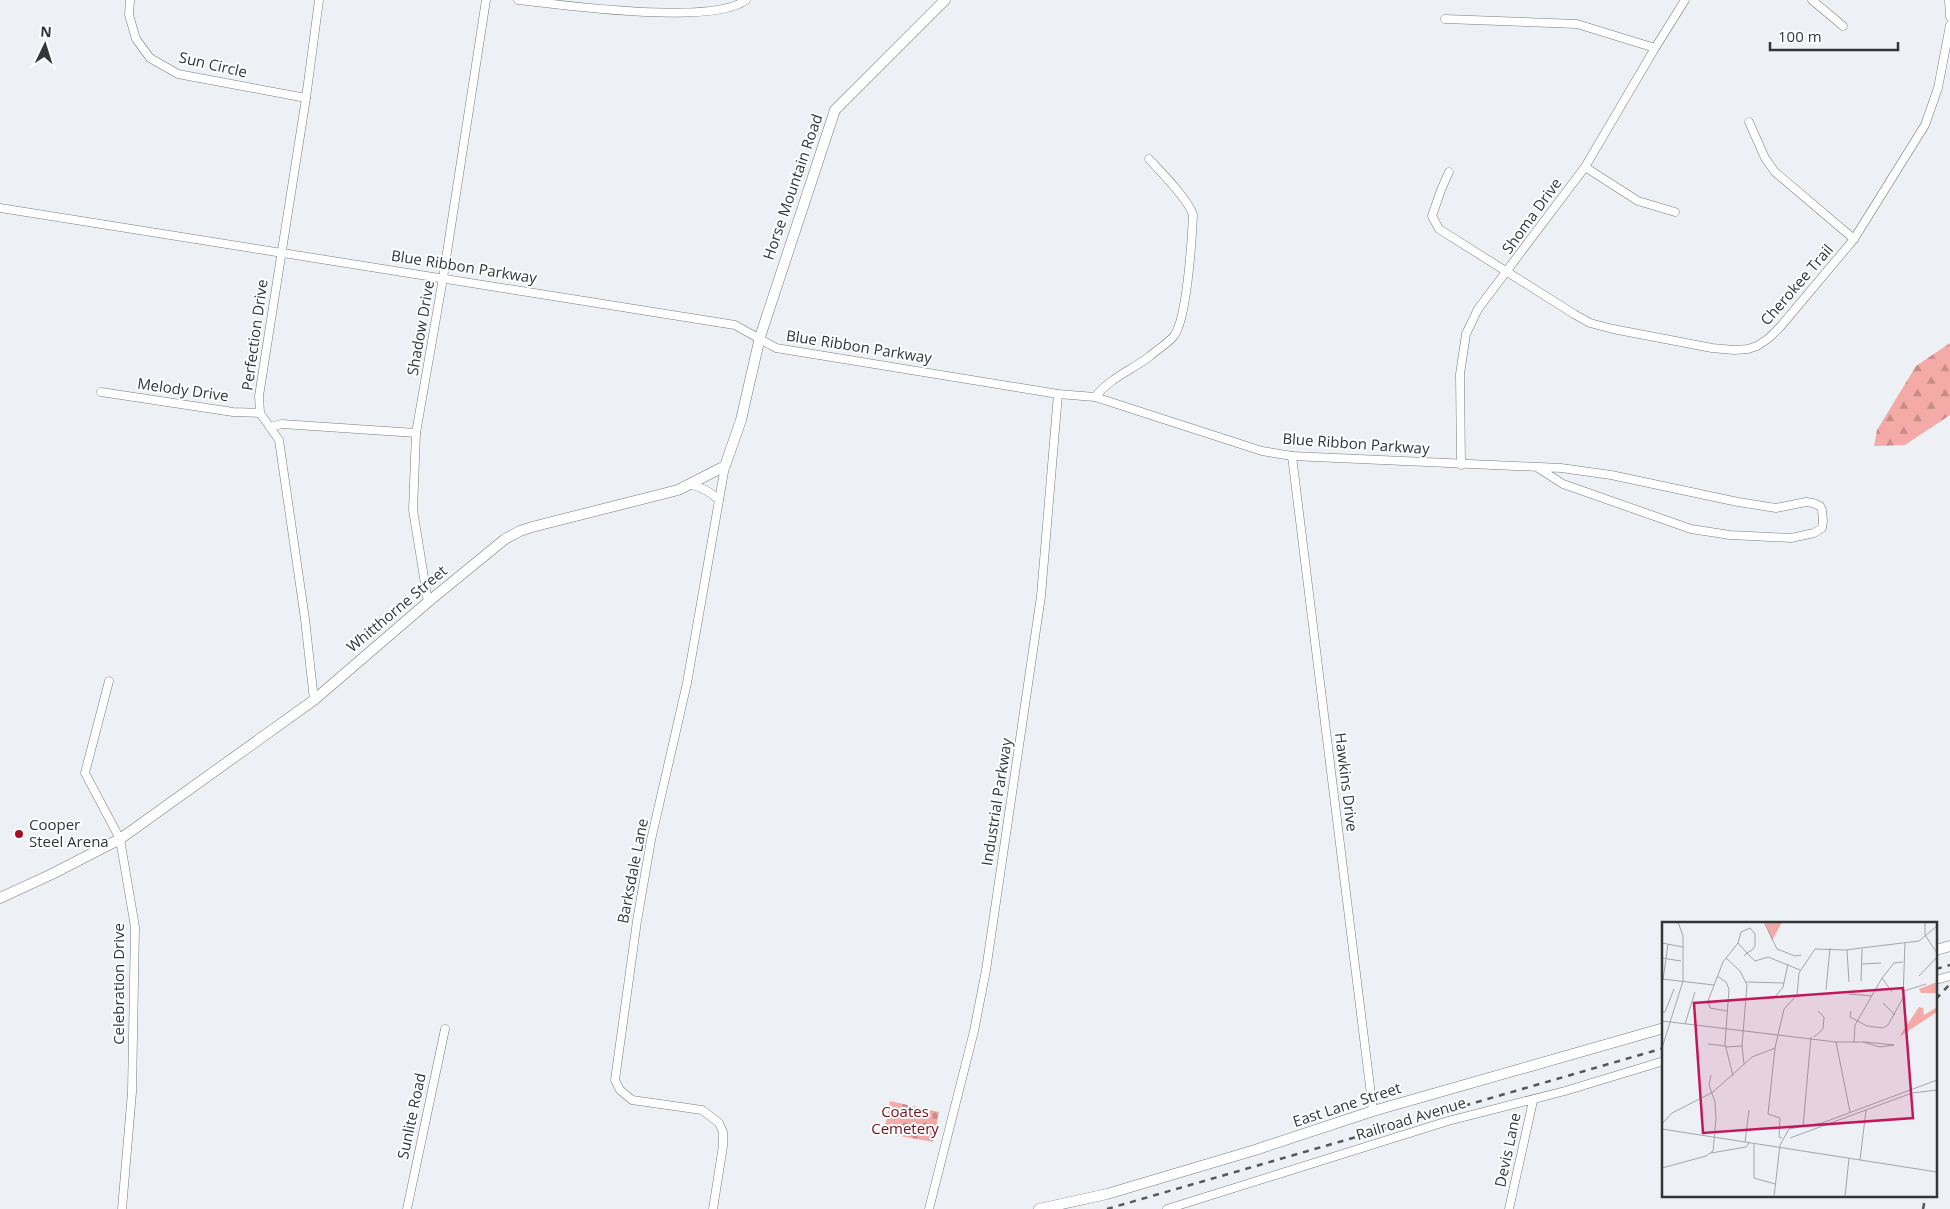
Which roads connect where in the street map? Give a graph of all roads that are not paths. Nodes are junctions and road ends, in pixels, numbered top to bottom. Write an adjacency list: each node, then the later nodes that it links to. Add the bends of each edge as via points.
1 (130, 0): 15 (street, Sun Circle, via 129,15 136,39 150,58 178,74)
2 (319, 0): 15 (street, Perfection Drive)
3 (486, 0): 25 (street, Shadow Drive)
4 (518, 0): 5 (street, via 579,7 702,13)
5 (746, 0)
6 (945, 0): 26 (street, Horse Mountain Road, via 835,110)
7 (1685, 0): 14 (street, Shoma Drive)
8 (1812, 0): 13 (street)
9 (1949, 0): 10 (street)
10 (1950, 17)
11 (1445, 19): 14 (street, via 1577,24)
12 (1950, 25): 22 (street, Cherokee Trail, via 1938,88 1925,126)
13 (1843, 26)
14 (1655, 48): 18 (street, Shoma Drive)
15 (306, 98): 23 (street, Perfection Drive)
16 (1749, 122): 22 (street, via 1775,172)
17 (1149, 159): 29 (street, via 1193,215 1187,286 1179,324 1174,336 1149,357 1104,386)
18 (1585, 167): 21 (street, via 1638,201); 24 (street, Shoma Drive)
19 (1449, 172): 24 (street, Cherokee Trail, via 1432,216 1436,224 1445,234)
20 (0, 208): 23 (street, Blue Ribbon Parkway)
21 (1675, 212)
22 (1854, 239): 24 (street, Cherokee Trail, via 1782,326 1757,346 1748,349 1712,348 1590,323)
23 (281, 252): 25 (street, Blue Ribbon Parkway); 30 (street, Perfection Drive, via 259,396)
24 (1507, 272): 34 (street, Shoma Drive, via 1478,308 1466,334 1460,374)
25 (443, 278): 26 (street, Blue Ribbon Parkway, via 736,325); 32 (street, Shadow Drive)
26 (760, 337): 28 (street, Blue Ribbon Parkway, via 776,348); 35 (street, via 741,420)
27 (101, 392): 30 (street, Melody Drive, via 233,412)
28 (1058, 394): 29 (street, Blue Ribbon Parkway); 52 (street, Industrial Parkway, via 1041,596 986,970)
29 (1095, 396): 33 (street, Blue Ribbon Parkway, via 1262,450)
30 (260, 413): 31 (street, Perfection Drive)
31 (270, 427): 32 (street, via 282,424); 41 (street, Perfection Drive, via 279,440)
32 (416, 433): 39 (street, Shadow Drive, via 413,510)
33 (1292, 456): 34 (street, Blue Ribbon Parkway); 48 (street, Hawkins Drive)
34 (1462, 465): 36 (street, Blue Ribbon Parkway)
35 (725, 466): 37 (street, Whitthorne Street); 38 (street, Barksdale Lane)
36 (1538, 468): 36 (street, Blue Ribbon Parkway, via 1562,484 1691,529 1791,538 1822,528 1822,510 1813,503 1776,508 1611,475)
37 (689, 484): 38 (street, via 702,487); 39 (street, Whitthorne Street, via 678,490 520,531 505,539)
38 (719, 500): 51 (street, Barksdale Lane, via 687,683 651,840 615,1080 620,1090 632,1100 702,1110 719,1123 723,1146)
39 (428, 602): 41 (street, Whitthorne Street)
40 (109, 682): 42 (street, Celebration Drive, via 85,773)
41 (314, 700): 42 (street, Whitthorne Street)
42 (120, 838): 43 (street, Whitthorne Street); 49 (street, Celebration Drive, via 135,927 132,1092)
43 (0, 898)
44 (445, 1029): 50 (street, Sunlite Road)
45 (1662, 1029): 48 (street, East Lane Street)
46 (1662, 1062): 47 (street, Railroad Avenue)
47 (1528, 1101): 54 (street, Railroad Avenue, via 1448,1122); 55 (street, Devis Lane, via 1533,1101)
48 (1373, 1111): 53 (street, East Lane Street, via 1116,1191)
49 (122, 1209)
50 (407, 1209)
51 (714, 1209)
52 (929, 1209)
53 (1038, 1209)
54 (1167, 1209)
55 (1509, 1209)

